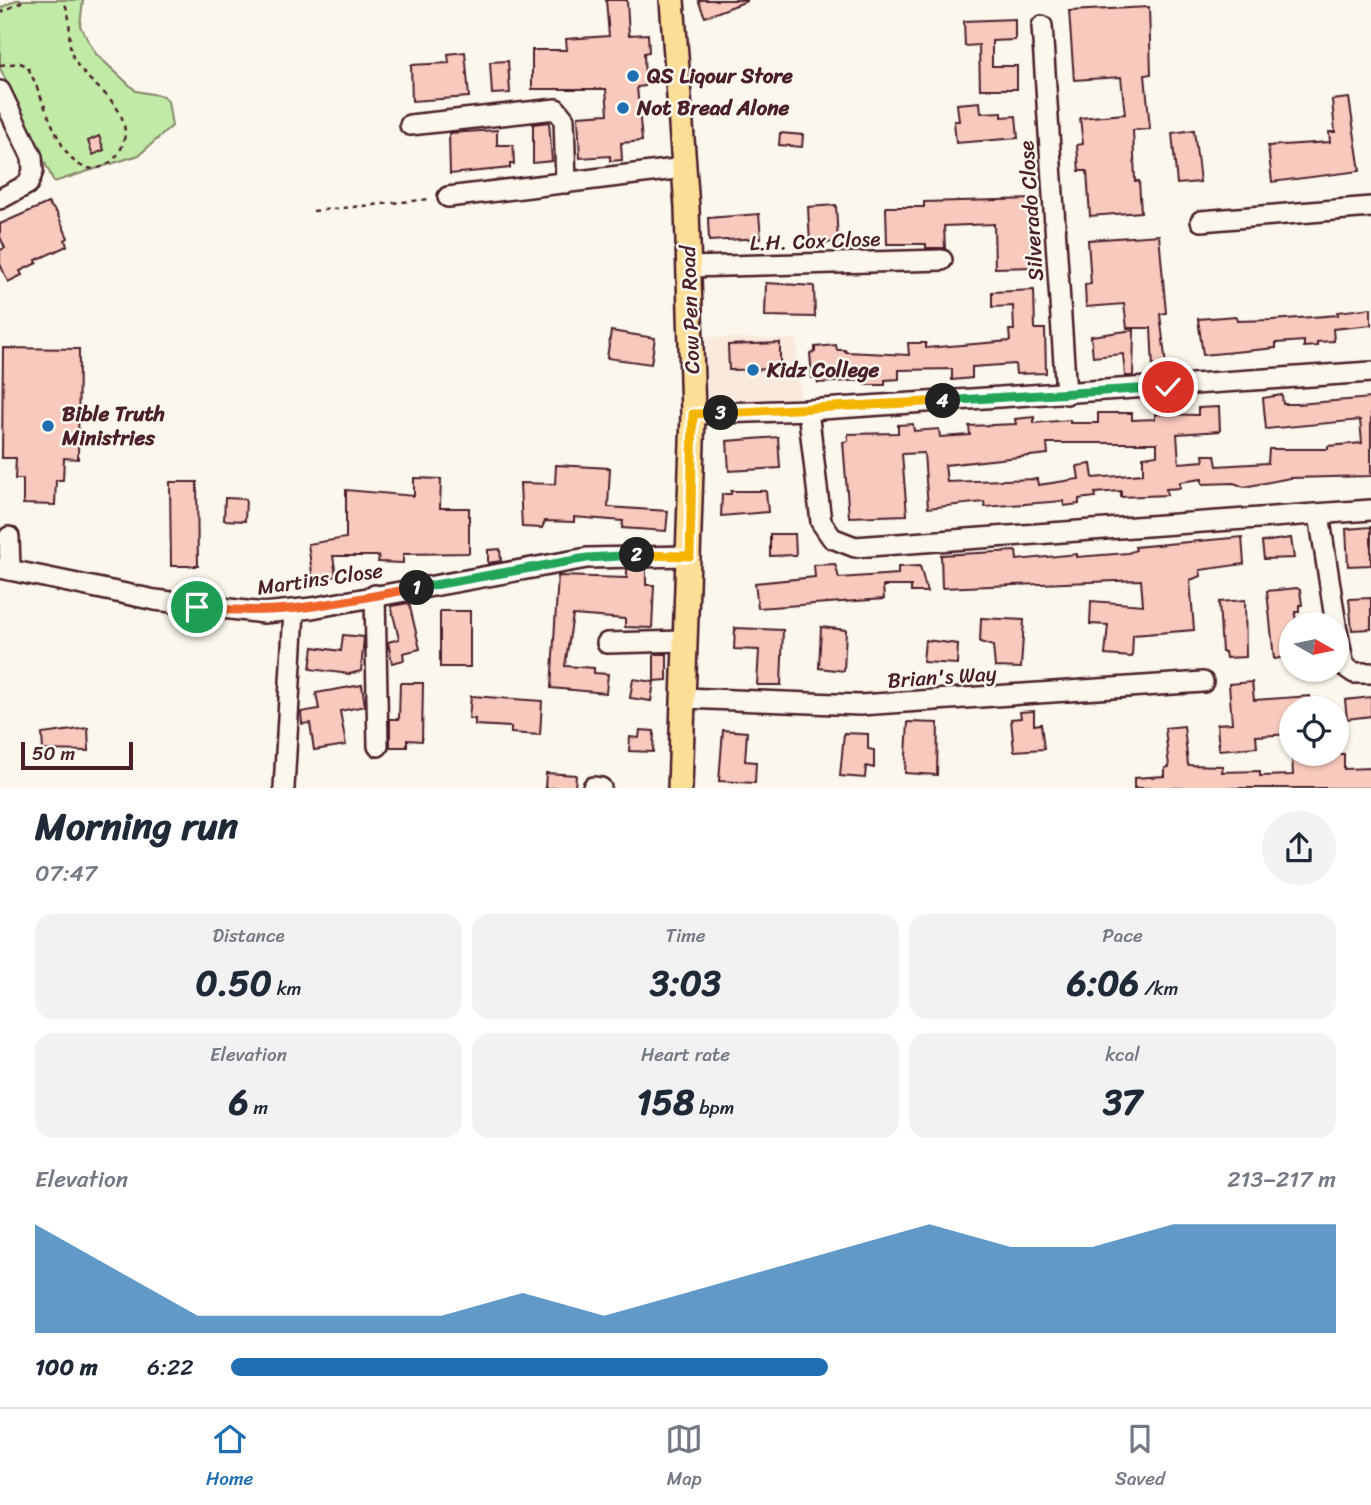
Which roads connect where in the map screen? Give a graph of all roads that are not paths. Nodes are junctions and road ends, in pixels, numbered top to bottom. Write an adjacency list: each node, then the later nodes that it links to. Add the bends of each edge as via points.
1 (672, 0): 5 (main road, Cow Pen Road)
2 (1042, 26): 14 (street, Silverado Close)
3 (0, 91): 8 (street, via 33,165 23,189)
4 (410, 125): 6 (street, via 556,109 564,119)
5 (684, 169): 6 (street); 12 (main road, Cow Pen Road)
6 (566, 183): 7 (street)
7 (448, 197)
8 (0, 199)
9 (1371, 207): 10 (street)
10 (1201, 221)
11 (942, 260): 12 (street, L.H. Cox Close)
12 (690, 267): 16 (main road, Cow Pen Road)
13 (1371, 372): 14 (street)
14 (1066, 394): 15 (street)
15 (808, 410): 16 (street); 18 (street, via 821,522 832,538 846,545)
16 (693, 414): 20 (main road, Cow Pen Road)
17 (1371, 510): 18 (street)
18 (1319, 514): 24 (street)
19 (9, 537): 21 (street)
20 (690, 556): 22 (street, Martins Close, via 587,558); 25 (main road, Cow Pen Road)
21 (5, 569): 23 (street, Martins Close, via 197,607)
22 (375, 595): 23 (street, Martins Close); 31 (street)
23 (294, 611): 33 (street)
24 (1334, 612)
25 (685, 641): 26 (street); 30 (main road, Cow Pen Road)
26 (607, 643)
27 (1349, 670): 28 (street)
28 (1371, 673)
29 (1203, 682): 30 (street, Brian's Way, via 860,705)
30 (684, 698): 35 (main road, Cow Pen Road)
31 (378, 746)
32 (593, 787): 34 (street)
33 (284, 788)
34 (601, 788)
35 (681, 788)

